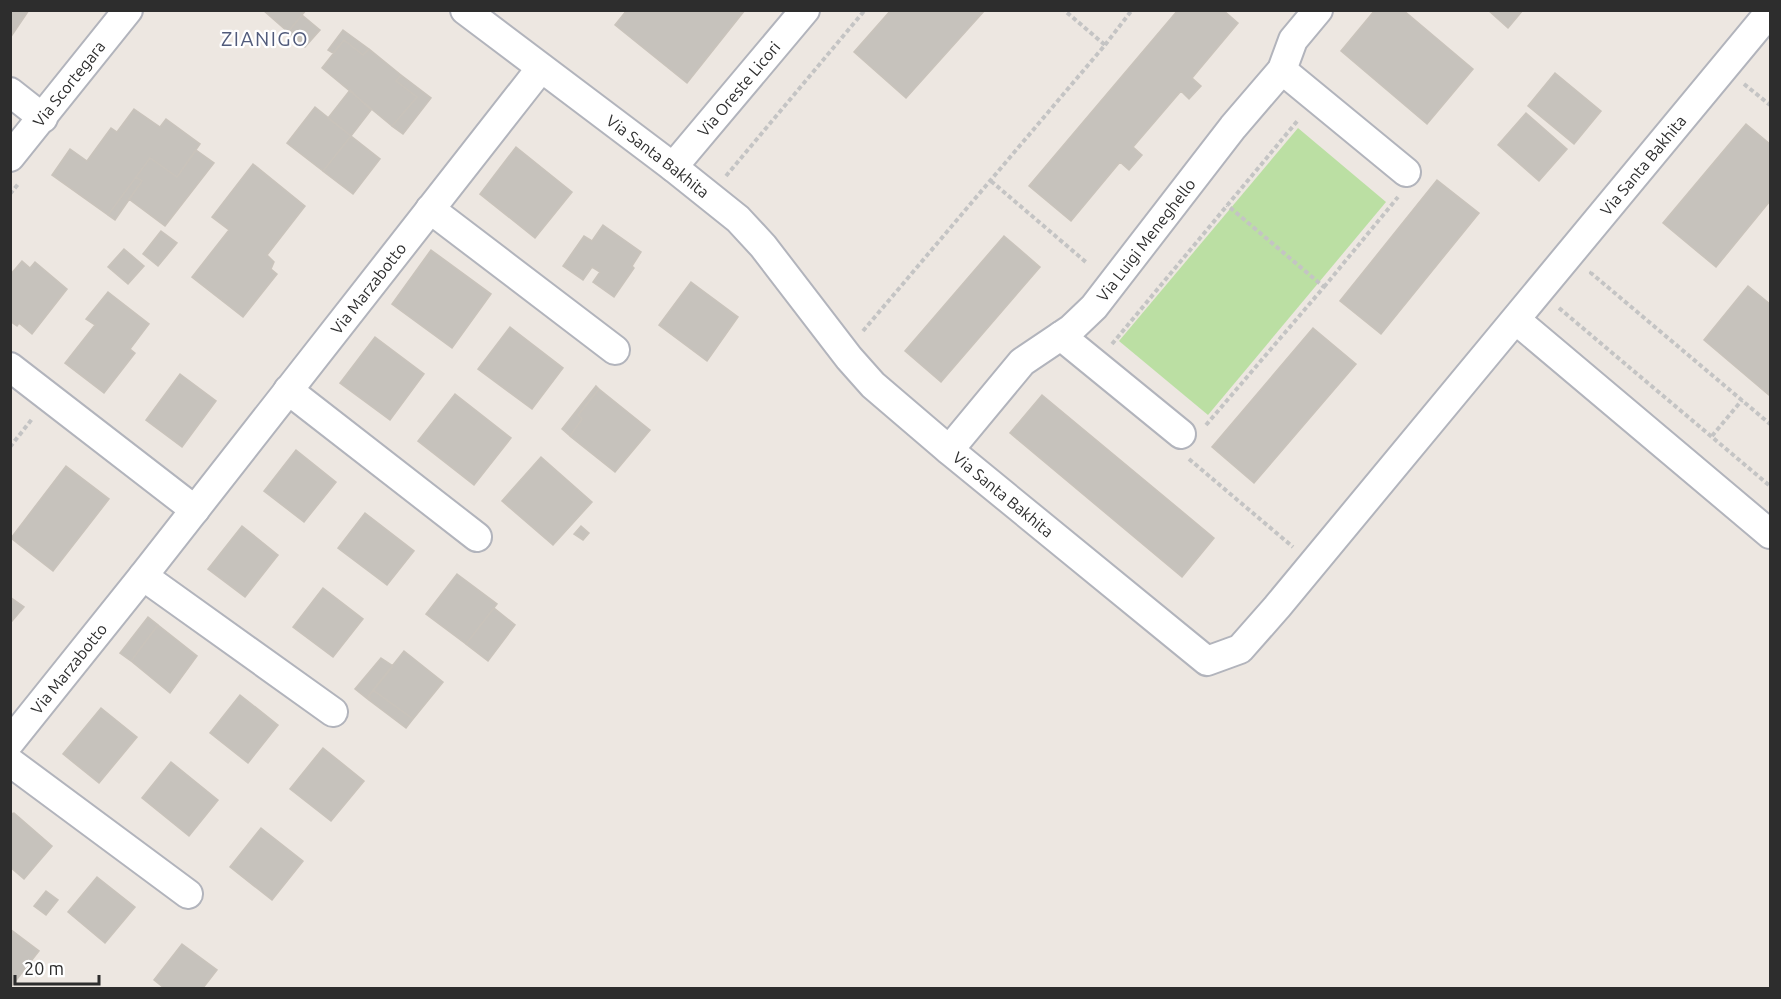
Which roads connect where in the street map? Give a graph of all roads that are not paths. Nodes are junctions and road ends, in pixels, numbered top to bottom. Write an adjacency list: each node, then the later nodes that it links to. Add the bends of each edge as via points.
1 (128, 10): 9 (street, Via Scortegara)
2 (465, 10): 6 (street, Via Santa Bakhita)
3 (1318, 10): 7 (street, Via Luigi Meneghello, via 1293,40)
4 (800, 12): 11 (street, Via Oreste Licori)
5 (1770, 12): 14 (street, Via Santa Bakhita)
6 (541, 68): 11 (street, Via Santa Bakhita); 13 (street, Via Marzabotto)
7 (1282, 70): 12 (street); 15 (street, Via Luigi Meneghello, via 1094,307)
8 (10, 92): 9 (street)
9 (43, 118): 10 (street, Via Scortegara)
10 (10, 157)
11 (673, 167): 20 (street, Via Santa Bakhita, via 751,232 873,385)
12 (1406, 171)
13 (430, 209): 16 (street); 18 (street, Via Marzabotto)
14 (1516, 320): 20 (street, Via Santa Bakhita, via 1240,649 1207,661); 22 (street)
15 (1061, 336): 19 (street); 20 (street, Via Luigi Meneghello, via 1022,362)
16 (615, 350)
17 (10, 367): 21 (street)
18 (288, 390): 21 (street, Via Marzabotto); 23 (street)
19 (1189, 438)
20 (950, 450)
21 (195, 510): 24 (street, Via Marzabotto)
22 (1770, 534)
23 (477, 537)
24 (144, 576): 25 (street); 26 (street, Via Marzabotto)
25 (333, 712)
26 (10, 742)
27 (10, 762): 28 (street)
28 (188, 894)

